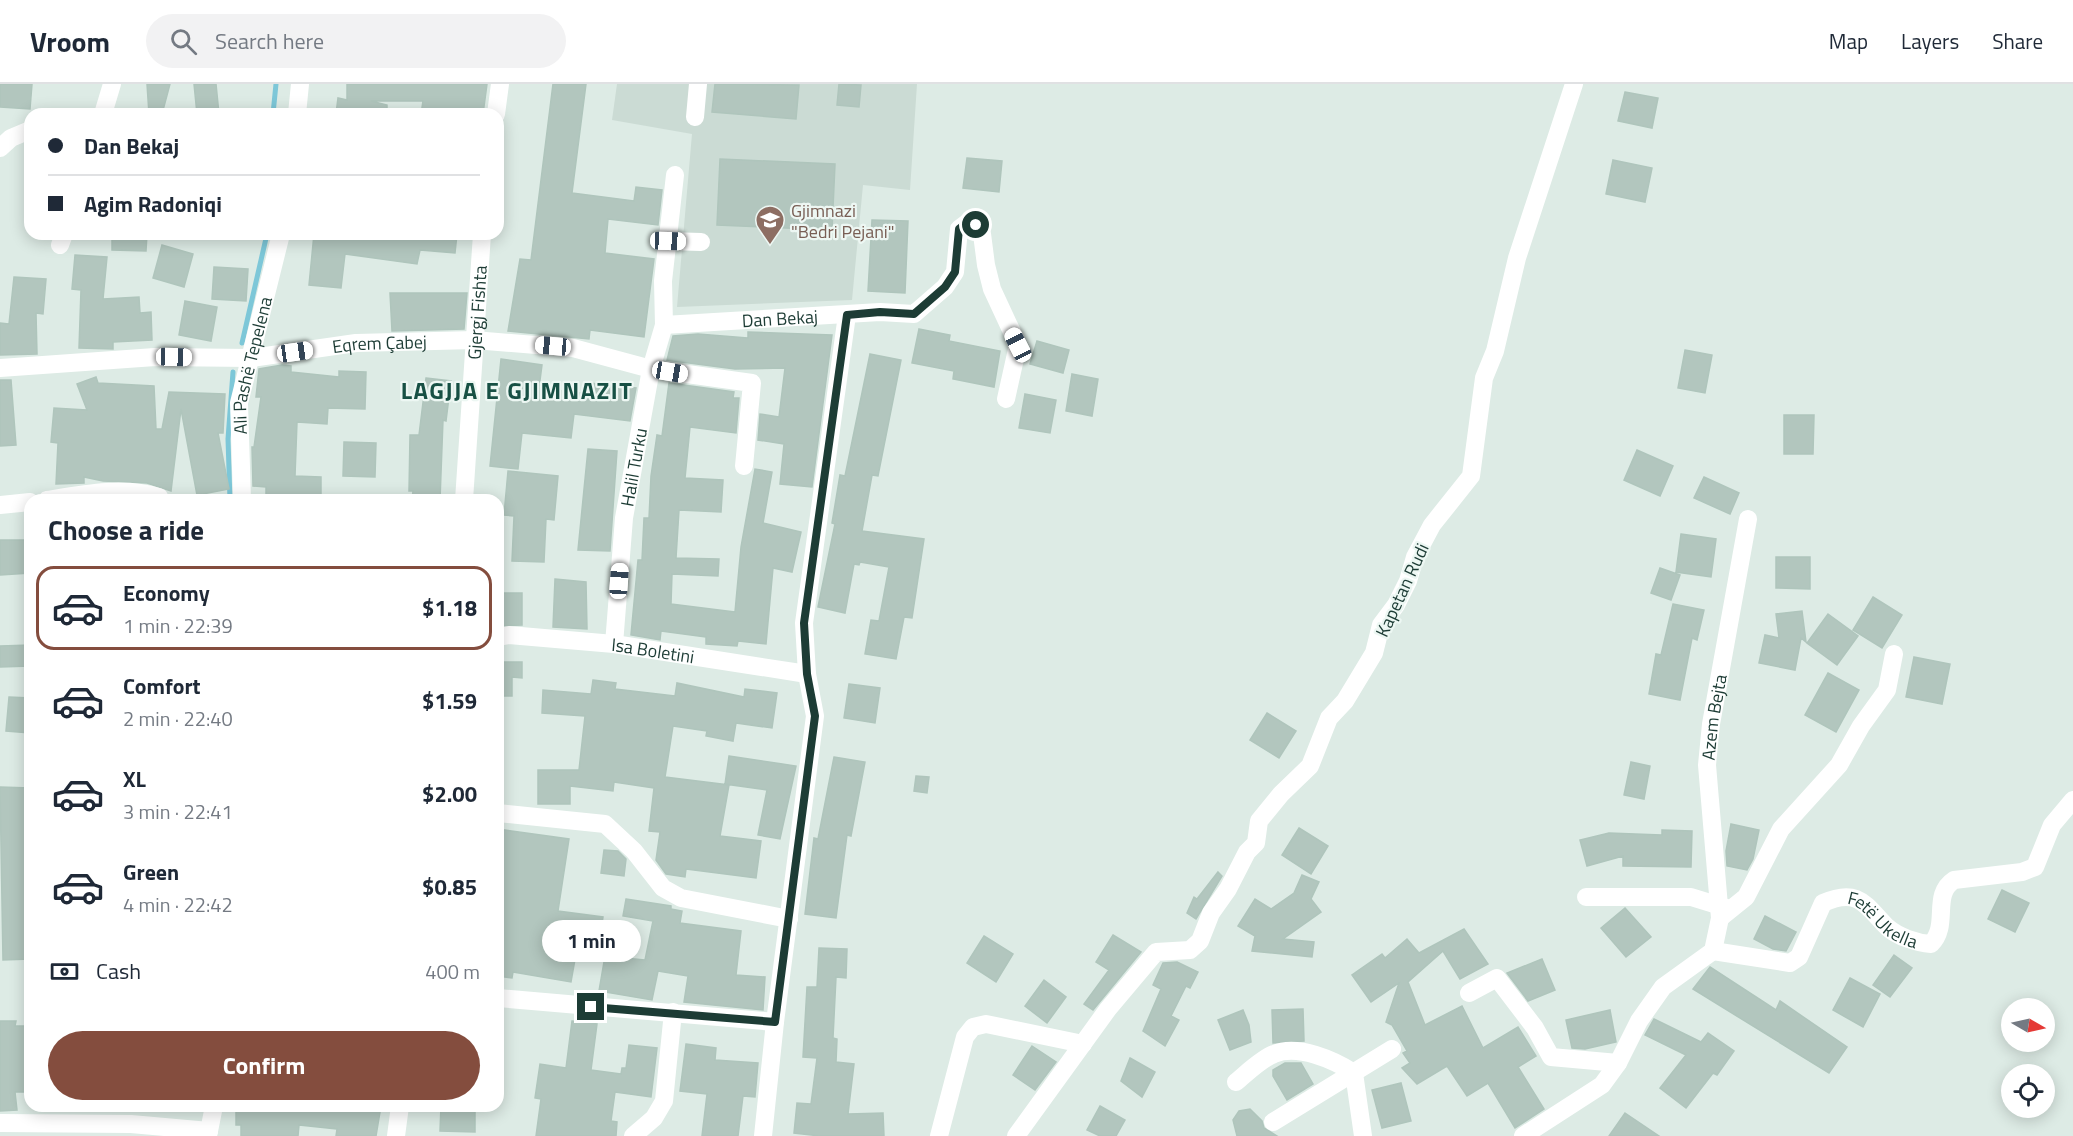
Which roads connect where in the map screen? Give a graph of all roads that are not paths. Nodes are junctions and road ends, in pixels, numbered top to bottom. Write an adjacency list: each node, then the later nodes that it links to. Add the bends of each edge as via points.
1 (112, 84): 6 (street)
2 (300, 84): 7 (street)
3 (500, 84): 8 (street)
4 (698, 84): 9 (street)
5 (1574, 84): 46 (street, Kapetan Rudi, via 1517,258 1495,351 1484,378 1471,476 1432,525 1396,605 1381,625 1374,653 1345,701 1329,718 1310,766 1259,822 1256,843 1211,913 1200,941 1190,950 1156,952)
6 (102, 108)
7 (298, 108)
8 (497, 108)
9 (696, 117)
10 (24, 133): 11 (street)
11 (0, 148)
12 (675, 175): 15 (street, Halil Turku)
13 (280, 240): 20 (street, Ali Pashë Tepelena)
14 (482, 240): 19 (street, Gjergj Fishta)
15 (668, 241): 16 (street); 18 (street, Halil Turku, via 663,281)
16 (702, 242)
17 (847, 315): 18 (street, Dan Bekaj); 23 (street, Dan Bekaj, via 914,314 945,287 955,272 959,229 968,222 976,225 982,234 992,289 1018,345); 35 (street, via 804,623)
18 (664, 325): 22 (street, Halil Turku)
19 (474, 340): 20 (street, Eqrem Çabej, via 356,343); 22 (street, Eqrem Çabej, via 573,348); 28 (street, Gjergj Fishta)
20 (252, 358): 21 (street, Eqrem Çabej, via 155,357); 27 (street, Ali Pashë Tepelena, via 239,403)
21 (0, 368)
22 (651, 369): 24 (street, via 752,383); 33 (street, Halil Turku, via 624,518)
23 (1006, 399)
24 (744, 466)
25 (88, 494): 26 (street)
26 (152, 494)
27 (242, 494)
28 (464, 494)
29 (24, 503): 30 (street)
30 (0, 505)
31 (1748, 519): 39 (street, Azem Bejta, via 1707,765)
32 (504, 636): 33 (street, Isa Boletini)
33 (614, 644): 35 (street, Isa Boletini)
34 (1894, 654): 39 (street, via 1887,690 1839,765 1781,829 1746,897)
35 (807, 674): 40 (street, via 815,716)
36 (2073, 800): 41 (street, Fetë Ukella, via 2052,825 2035,867 1946,884 1942,893 1941,930 1931,944 1920,944 1889,929 1872,908 1860,900 1844,898 1823,903 1799,957 1790,963)
37 (504, 814): 40 (street, via 605,824 634,851 663,888 681,898)
38 (1586, 897): 39 (street, via 1690,897)
39 (1723, 911): 41 (street, Azem Bejta)
40 (789, 919): 45 (street)
41 (1713, 951): 48 (street, via 1663,987 1639,1021)
42 (1469, 993): 48 (street, via 1497,978 1535,1028 1551,1058)
43 (504, 998): 44 (street)
44 (674, 1012): 45 (street); 57 (street, via 664,1101 654,1118)
45 (775, 1022): 58 (street)
46 (1083, 1044): 59 (street, via 986,1023 973,1027 965,1037); 60 (street, Kapetan Rudi)
47 (1392, 1048): 49 (street)
48 (1618, 1063): 62 (street, via 1602,1085)
49 (1354, 1073): 50 (street, via 1336,1061 1306,1053 1275,1053); 53 (street); 61 (street)
50 (1236, 1082)
51 (213, 1112): 55 (street)
52 (399, 1112): 56 (street)
53 (1273, 1122)
54 (0, 1123): 55 (street, via 131,1124)
55 (208, 1134)
56 (396, 1136)
57 (633, 1136)
58 (763, 1136)
59 (939, 1136)
60 (1016, 1136)
61 (1364, 1136)
62 (1523, 1136)

